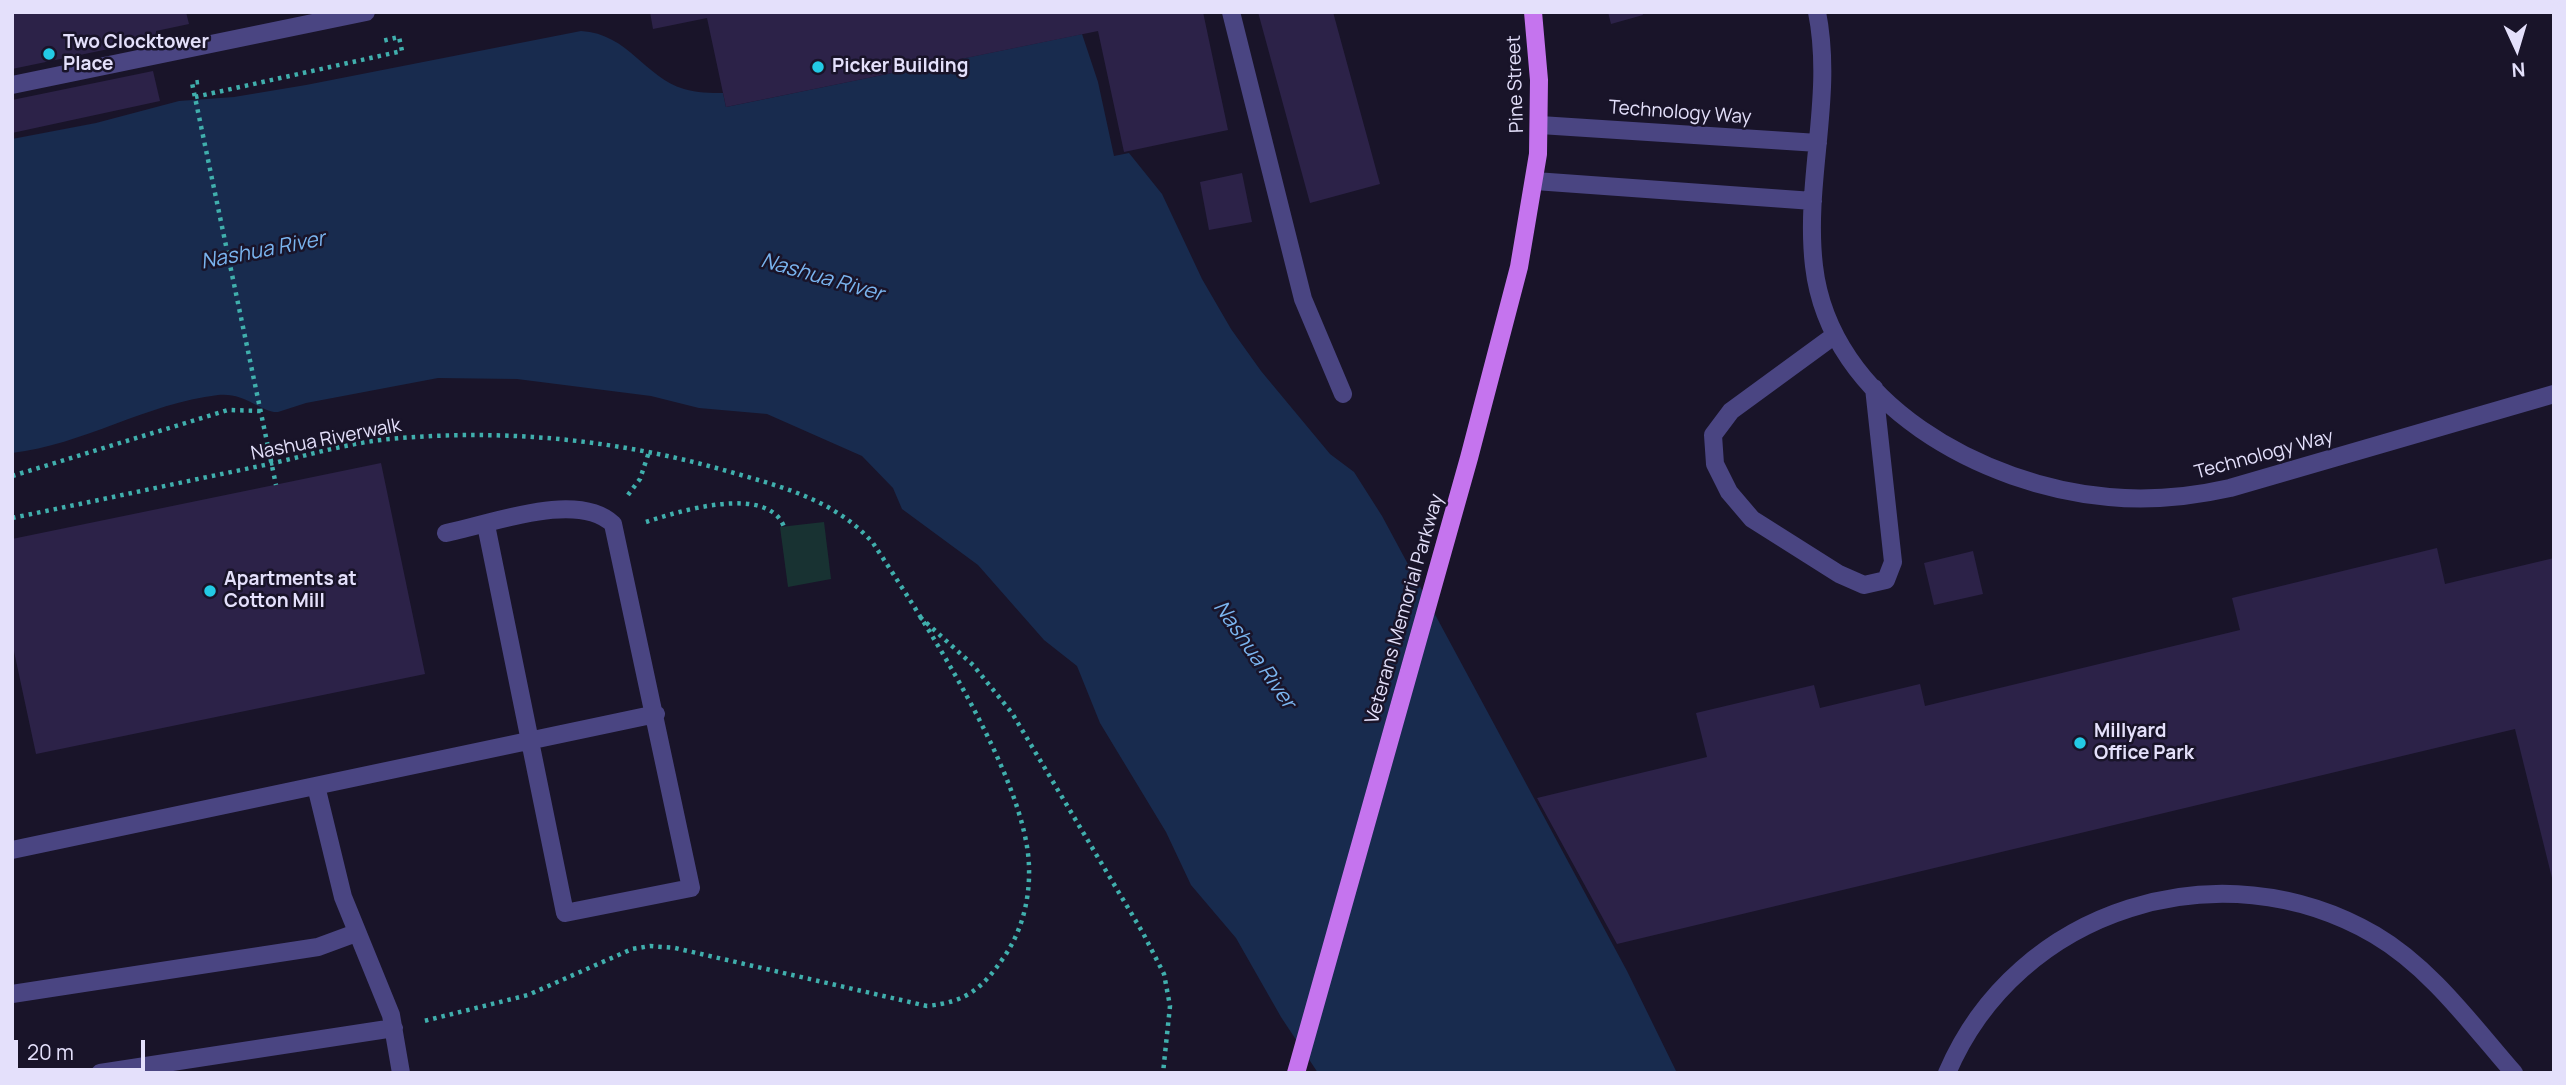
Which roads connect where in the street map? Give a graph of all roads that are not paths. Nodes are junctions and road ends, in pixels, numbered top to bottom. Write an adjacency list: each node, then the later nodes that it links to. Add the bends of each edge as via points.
1 (366, 12): 5 (street)
2 (1231, 12): 13 (street, via 1303,299)
3 (1533, 12): 6 (main road, Pine Street)
4 (1816, 12): 7 (street, Technology Way, via 1823,65)
5 (12, 85)
6 (1540, 125): 7 (street, Technology Way); 8 (main road, Pine Street)
7 (1818, 142): 10 (street, Technology Way)
8 (1538, 154): 9 (main road, Veterans Memorial Parkway)
9 (1535, 181): 10 (street); 26 (main road, Veterans Memorial Parkway, via 1519,267 1469,458)
10 (1813, 201): 11 (street, Technology Way, via 1818,290)
11 (1835, 335): 12 (street, Technology Way, via 1854,367); 12 (street, via 1731,411 1713,435 1715,464 1729,492 1752,519 1864,585 1886,580 1894,562)
12 (1874, 388): 14 (street, Technology Way, via 1940,441 1996,471 2070,492 2129,499 2190,496 2231,488)
13 (1343, 394)
14 (2554, 394)
15 (486, 525): 16 (street); 17 (street, via 572,508 592,511 612,525); 18 (street)
16 (446, 533)
17 (656, 715): 18 (street); 18 (street, via 691,888 565,913)
18 (530, 741): 19 (street)
19 (316, 786): 20 (street); 21 (street)
20 (12, 850)
21 (356, 933): 22 (street, via 318,947); 23 (street)
22 (12, 994)
23 (394, 1028): 24 (street); 25 (street)
24 (100, 1073)
25 (401, 1073)
26 (1296, 1073)
27 (1947, 1073): 28 (street, via 1982,1009 2055,943 2091,923 2142,905 2229,893 2305,907 2376,936 2427,976)
28 (2514, 1073)

